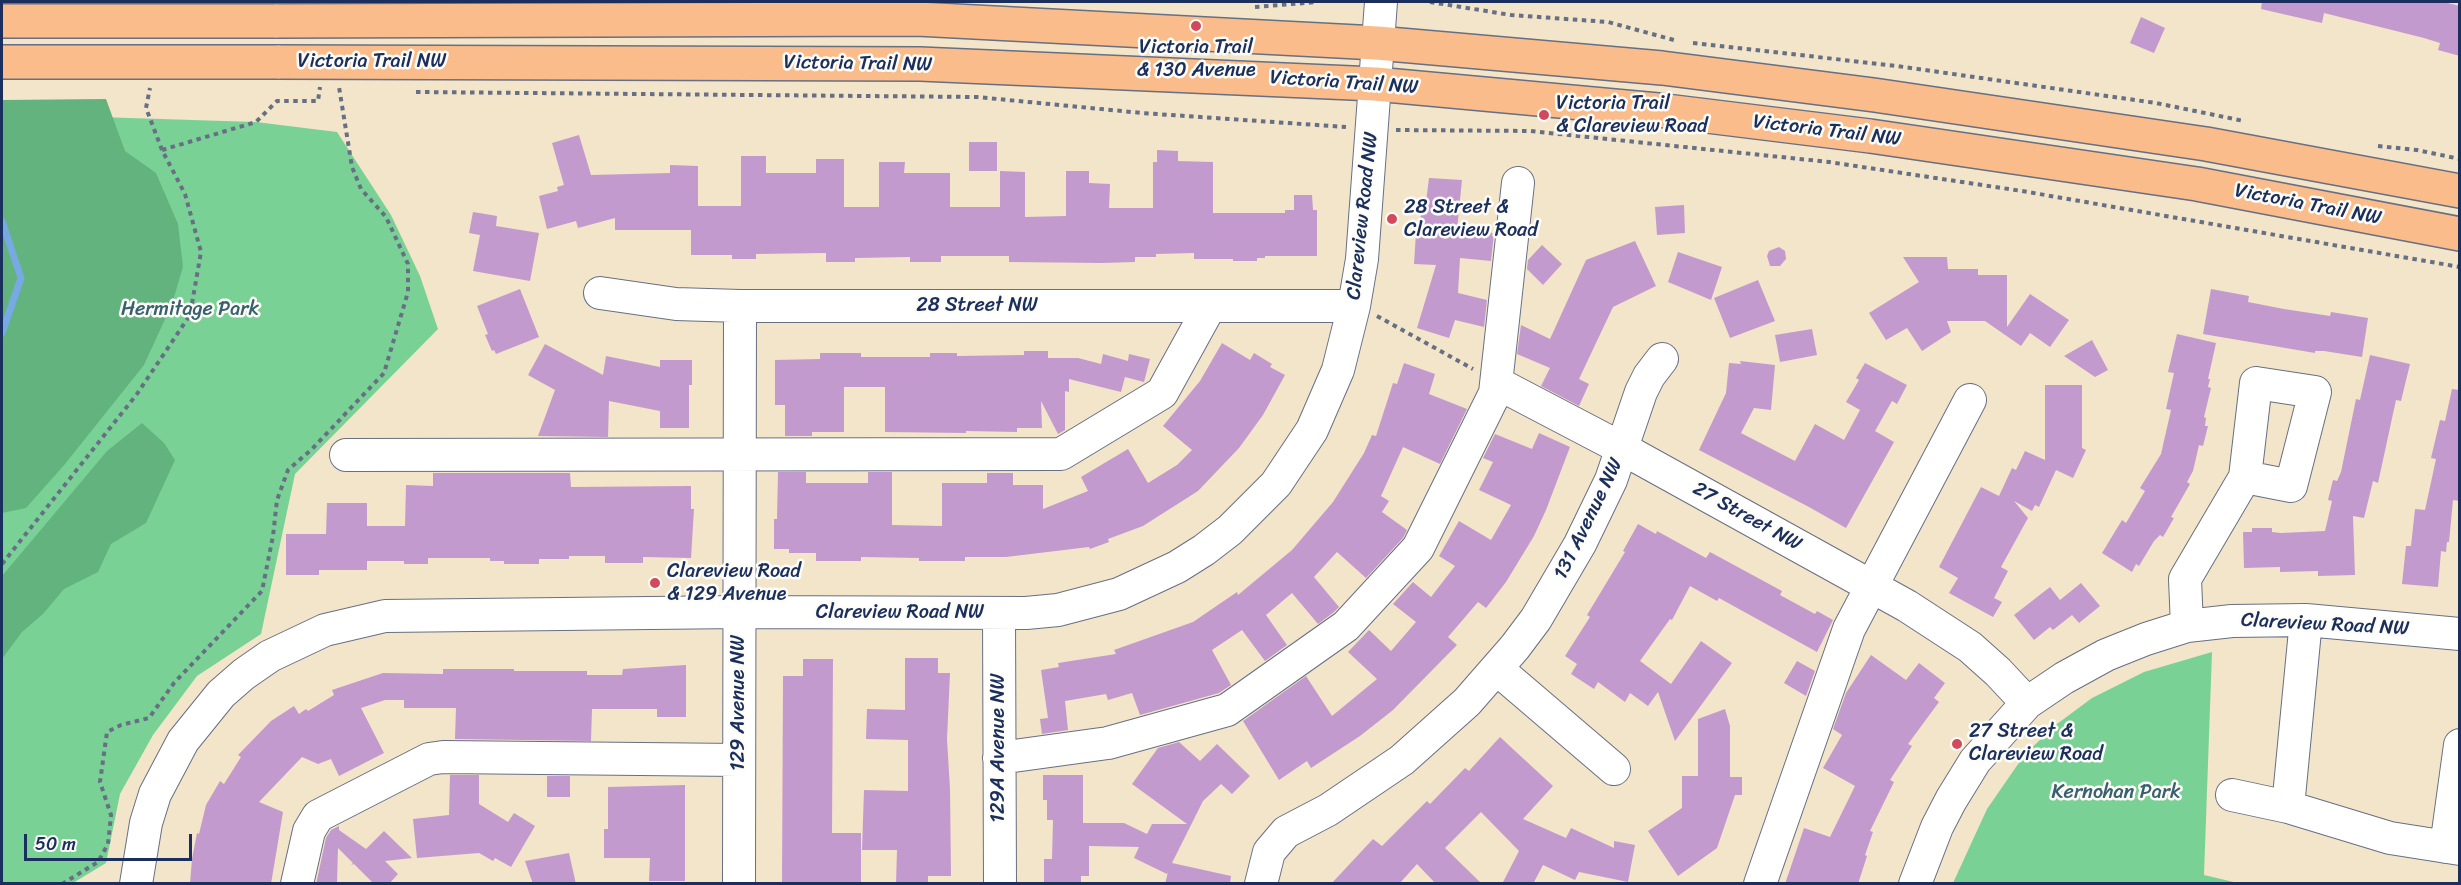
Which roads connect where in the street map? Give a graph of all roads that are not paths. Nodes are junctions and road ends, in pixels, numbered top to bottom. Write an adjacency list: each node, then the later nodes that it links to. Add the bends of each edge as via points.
1 (1381, 2): 3 (street, Clareview Road NW)
2 (2, 21): 3 (main road, Victoria Trail NW, bridge, via 917,19)
3 (1377, 43): 5 (street, Clareview Road NW); 7 (main road, Victoria Trail NW, via 1662,68 1874,95 2206,144)
4 (2, 62): 5 (main road, Victoria Trail NW, bridge, via 920,64)
5 (1375, 84): 8 (main road, Victoria Trail NW, via 1658,110 1870,136 2197,184); 12 (street, Clareview Road NW, via 1367,211)
6 (1518, 183): 14 (street)
7 (2460, 191)
8 (2460, 234)
9 (600, 293): 10 (street, 28 Street NW, via 676,304)
10 (740, 306): 11 (street, 28 Street NW); 17 (street, 129 Avenue NW)
11 (1210, 306): 12 (street, 28 Street NW); 17 (street, via 1162,393 1061,454)
12 (1354, 306): 22 (street, Clareview Road NW, via 1338,370 1312,430 1276,484 1230,530 1177,567 1119,594 1058,610)
13 (1662, 359): 16 (street, 131 Avenue NW, via 1641,392)
14 (1497, 383): 16 (street, 27 Street NW); 29 (street, via 1418,548 1346,626 1227,710 1108,743)
15 (1970, 400): 20 (street)
16 (1623, 449): 20 (street, 27 Street NW); 26 (street, 131 Avenue NW, via 1599,508 1560,579 1536,619)
17 (740, 454): 18 (street); 21 (street, 129 Avenue NW)
18 (346, 455)
19 (2245, 477): 24 (street, via 2185,579)
20 (1870, 586): 27 (street, 27 Street NW, via 1970,647); 40 (street, via 1849,629)
21 (739, 612): 22 (street, Clareview Road NW); 30 (street, 129 Avenue NW); 35 (street, Clareview Road NW, via 385,616 355,621 297,642 237,680 201,716 183,741 155,794)
22 (999, 613): 29 (street, 129A Avenue NW)
23 (2306, 621): 24 (street, Clareview Road NW, via 2232,621); 25 (street, Clareview Road NW); 33 (street)
24 (2187, 626): 27 (street, Clareview Road NW, via 2106,656)
25 (2460, 634)
26 (1497, 669): 31 (street); 39 (street, 131 Avenue NW, via 1402,760 1328,810 1286,832 1269,852)
27 (2027, 703): 41 (street, Clareview Road NW, via 1975,761 1951,800)
28 (2460, 744): 34 (street)
29 (999, 758): 38 (street, 129A Avenue NW)
30 (739, 760): 36 (street, via 429,759 318,816 309,831); 37 (street, 129 Avenue NW)
31 (1614, 769)
32 (2232, 795): 33 (street)
33 (2288, 807): 34 (street, via 2390,838)
34 (2453, 848)
35 (136, 884)
36 (297, 884)
37 (739, 884)
38 (999, 884)
39 (1261, 884)
40 (1760, 884)
41 (1915, 884)

